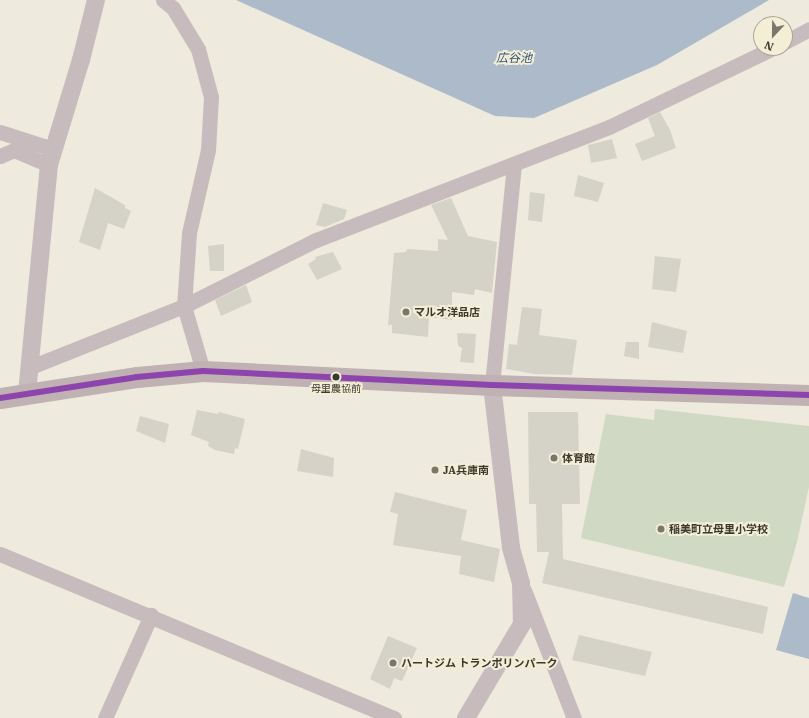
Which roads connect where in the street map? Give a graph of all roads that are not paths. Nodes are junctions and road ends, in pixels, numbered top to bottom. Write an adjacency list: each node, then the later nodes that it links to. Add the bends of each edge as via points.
1 (96, 0): 8 (street, via 81,60)
2 (163, 0): 10 (street, via 173,8 198,49 211,97 208,150 189,232)
3 (809, 29): 4 (street)
4 (793, 38)
5 (756, 56): 9 (street, via 609,127)
6 (3, 135): 8 (street)
7 (0, 156): 8 (street, via 14,150)
8 (51, 157): 11 (street)
9 (514, 166): 10 (street, via 316,240); 13 (street)
10 (184, 306): 11 (street); 12 (street)
11 (28, 368): 14 (street)
12 (203, 370): 13 (main road); 14 (main road)
13 (492, 385): 15 (main road); 18 (street, via 511,547)
14 (27, 393): 16 (main road)
15 (809, 395)
16 (0, 398)
17 (0, 554): 19 (street)
18 (521, 583): 22 (street, via 522,624); 23 (street)
19 (151, 615): 20 (street); 21 (street)
20 (106, 718)
21 (394, 718)
22 (466, 718)
23 (574, 718)

